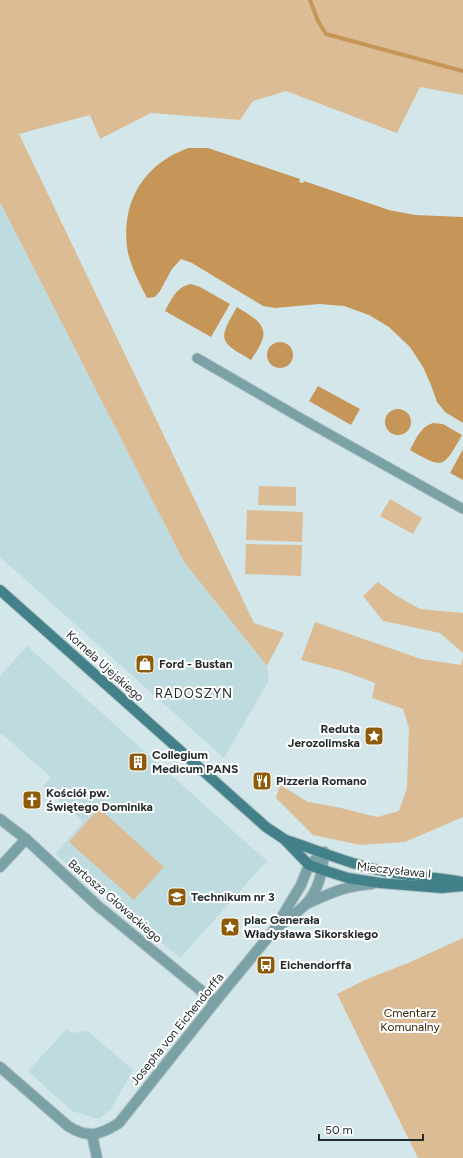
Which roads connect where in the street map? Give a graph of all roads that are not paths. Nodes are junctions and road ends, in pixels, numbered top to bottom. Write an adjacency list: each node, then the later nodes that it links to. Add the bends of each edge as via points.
1 (197, 358): 2 (street)
2 (463, 509)
3 (0, 590): 6 (main road, Kornela Ujejskiego, via 246,810)
4 (0, 818): 5 (street, Bartosza Głowackiego)
5 (26, 839): 9 (street); 16 (street, Bartosza Głowackiego, via 98,906)
6 (284, 839): 7 (main road, Kornela Ujejskiego); 8 (main road, Kornela Ujejskiego)
7 (324, 852): 8 (street, Josepha von Eichendorffa); 10 (street, Josepha von Eichendorffa); 11 (main road, Mieczysława I, via 390,872)
8 (309, 865): 10 (main road, Kornela Ujejskiego); 15 (street, Josepha von Eichendorffa)
9 (0, 867)
10 (323, 870): 12 (main road, Mieczysława I, via 348,878); 14 (street, Josepha von Eichendorffa, via 317,888)
11 (463, 882)
12 (380, 883): 13 (main road, Mieczysława I, via 442,888); 14 (street, via 335,890)
13 (463, 886)
14 (306, 904): 15 (street, Josepha von Eichendorffa)
15 (274, 930): 16 (street, Josepha von Eichendorffa)
16 (215, 1002): 18 (street, Josepha von Eichendorffa, via 118,1123 105,1132)
17 (0, 1067): 18 (street, via 68,1126 82,1134)
18 (92, 1134): 19 (street)
19 (97, 1158)

